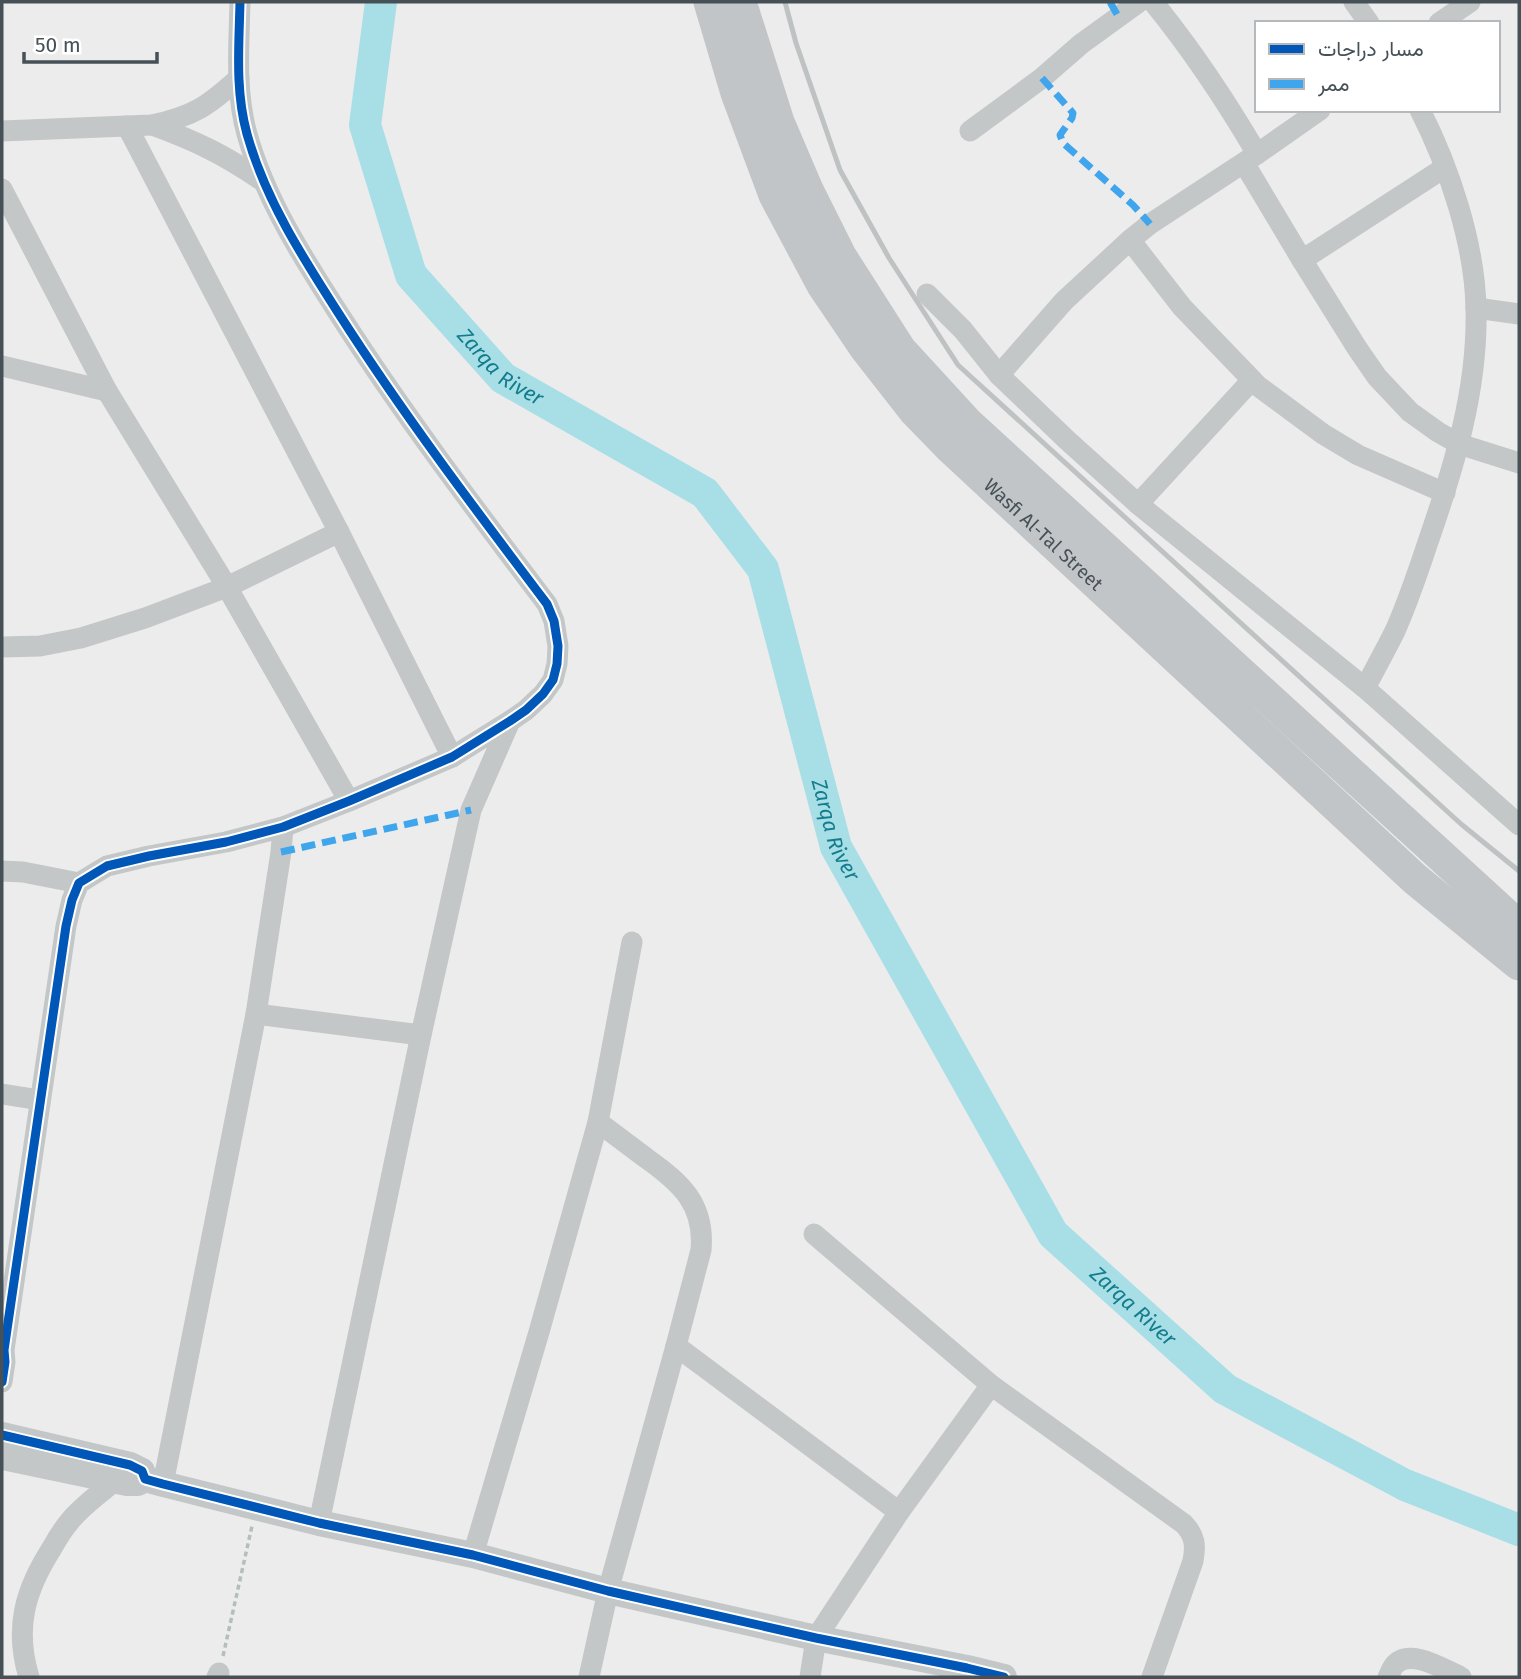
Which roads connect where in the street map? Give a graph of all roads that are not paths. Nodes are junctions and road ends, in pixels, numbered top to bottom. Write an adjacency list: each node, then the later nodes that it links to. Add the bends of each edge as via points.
1 (240, 2): 10 (street)
2 (710, 2): 47 (main road, Wasfi Al-Tal Street, via 775,195 823,285 915,411 1405,870)
3 (740, 2): 45 (main road, Wasfi Al-Tal Street, via 778,122 807,190 840,257 900,350 967,423)
4 (1139, 2): 16 (street)
5 (1153, 2): 17 (street, via 1232,110)
6 (1354, 2): 8 (street)
7 (1470, 2): 9 (street)
8 (1368, 21)
9 (1442, 21)
10 (239, 78): 13 (street, via 196,112); 19 (street, via 247,133)
11 (1317, 112): 17 (street)
12 (1421, 112): 18 (street)
13 (152, 125): 14 (street); 19 (street, via 211,149)
14 (127, 126): 15 (street); 34 (street)
15 (2, 131)
16 (970, 131)
17 (1251, 158): 21 (street); 22 (street)
18 (1444, 167): 22 (street); 24 (street, via 1462,217)
19 (264, 182): 38 (street, via 322,288 371,363 547,604 558,646 553,680)
20 (2, 190): 29 (street)
21 (1130, 240): 27 (street, via 1064,301); 28 (street, via 1181,307)
22 (1302, 260): 30 (street, via 1377,377 1420,421)
23 (927, 294): 27 (street)
24 (1476, 308): 25 (street); 30 (street, via 1474,355)
25 (1519, 314)
26 (2, 366): 29 (street)
27 (999, 375): 33 (street)
28 (1252, 380): 32 (street, via 1314,428 1358,454); 33 (street)
29 (107, 391): 35 (street)
30 (1459, 444): 31 (street); 32 (street)
31 (1519, 463)
32 (1445, 493): 37 (street, via 1411,592)
33 (1138, 504): 37 (street)
34 (339, 532): 35 (street); 39 (street)
35 (227, 587): 36 (street, via 82,638); 40 (street)
36 (2, 647)
37 (1365, 688): 41 (street)
38 (510, 721): 39 (street); 49 (street, via 471,810)
39 (452, 757): 40 (street)
40 (349, 801): 42 (street)
41 (1519, 825)
42 (283, 827): 44 (street, via 120,862); 48 (street)
43 (2, 871): 44 (street)
44 (79, 883): 51 (street, via 66,926)
45 (1519, 927)
46 (632, 942): 52 (street)
47 (1519, 964)
48 (256, 1014): 49 (street); 62 (street)
49 (421, 1035): 64 (street)
50 (2, 1094): 51 (street)
51 (40, 1100): 54 (street)
52 (598, 1122): 55 (street, via 672,1176 694,1205 701,1250); 65 (street)
53 (814, 1234): 58 (street)
54 (10, 1246): 56 (street)
55 (677, 1346): 63 (street); 66 (street)
56 (3, 1351): 57 (street)
57 (2, 1382)
58 (991, 1385): 63 (street); 73 (street, via 1191,1532 1193,1561)
59 (2, 1435): 62 (street, via 130,1465)
60 (2, 1457): 61 (street)
61 (114, 1481): 62 (street); 69 (street, via 71,1519 27,1595 22,1632)
62 (154, 1481): 64 (street)
63 (899, 1512): 67 (street)
64 (319, 1523): 65 (street)
65 (473, 1555): 66 (street)
66 (608, 1591): 67 (street); 70 (street)
67 (816, 1638): 68 (street); 71 (street)
68 (967, 1672): 72 (street)
69 (29, 1677)
70 (589, 1677)
71 (810, 1677)
72 (1003, 1677)
73 (1152, 1677)
74 (1388, 1677): 75 (street, via 1394,1665 1415,1657)
75 (1461, 1677)

